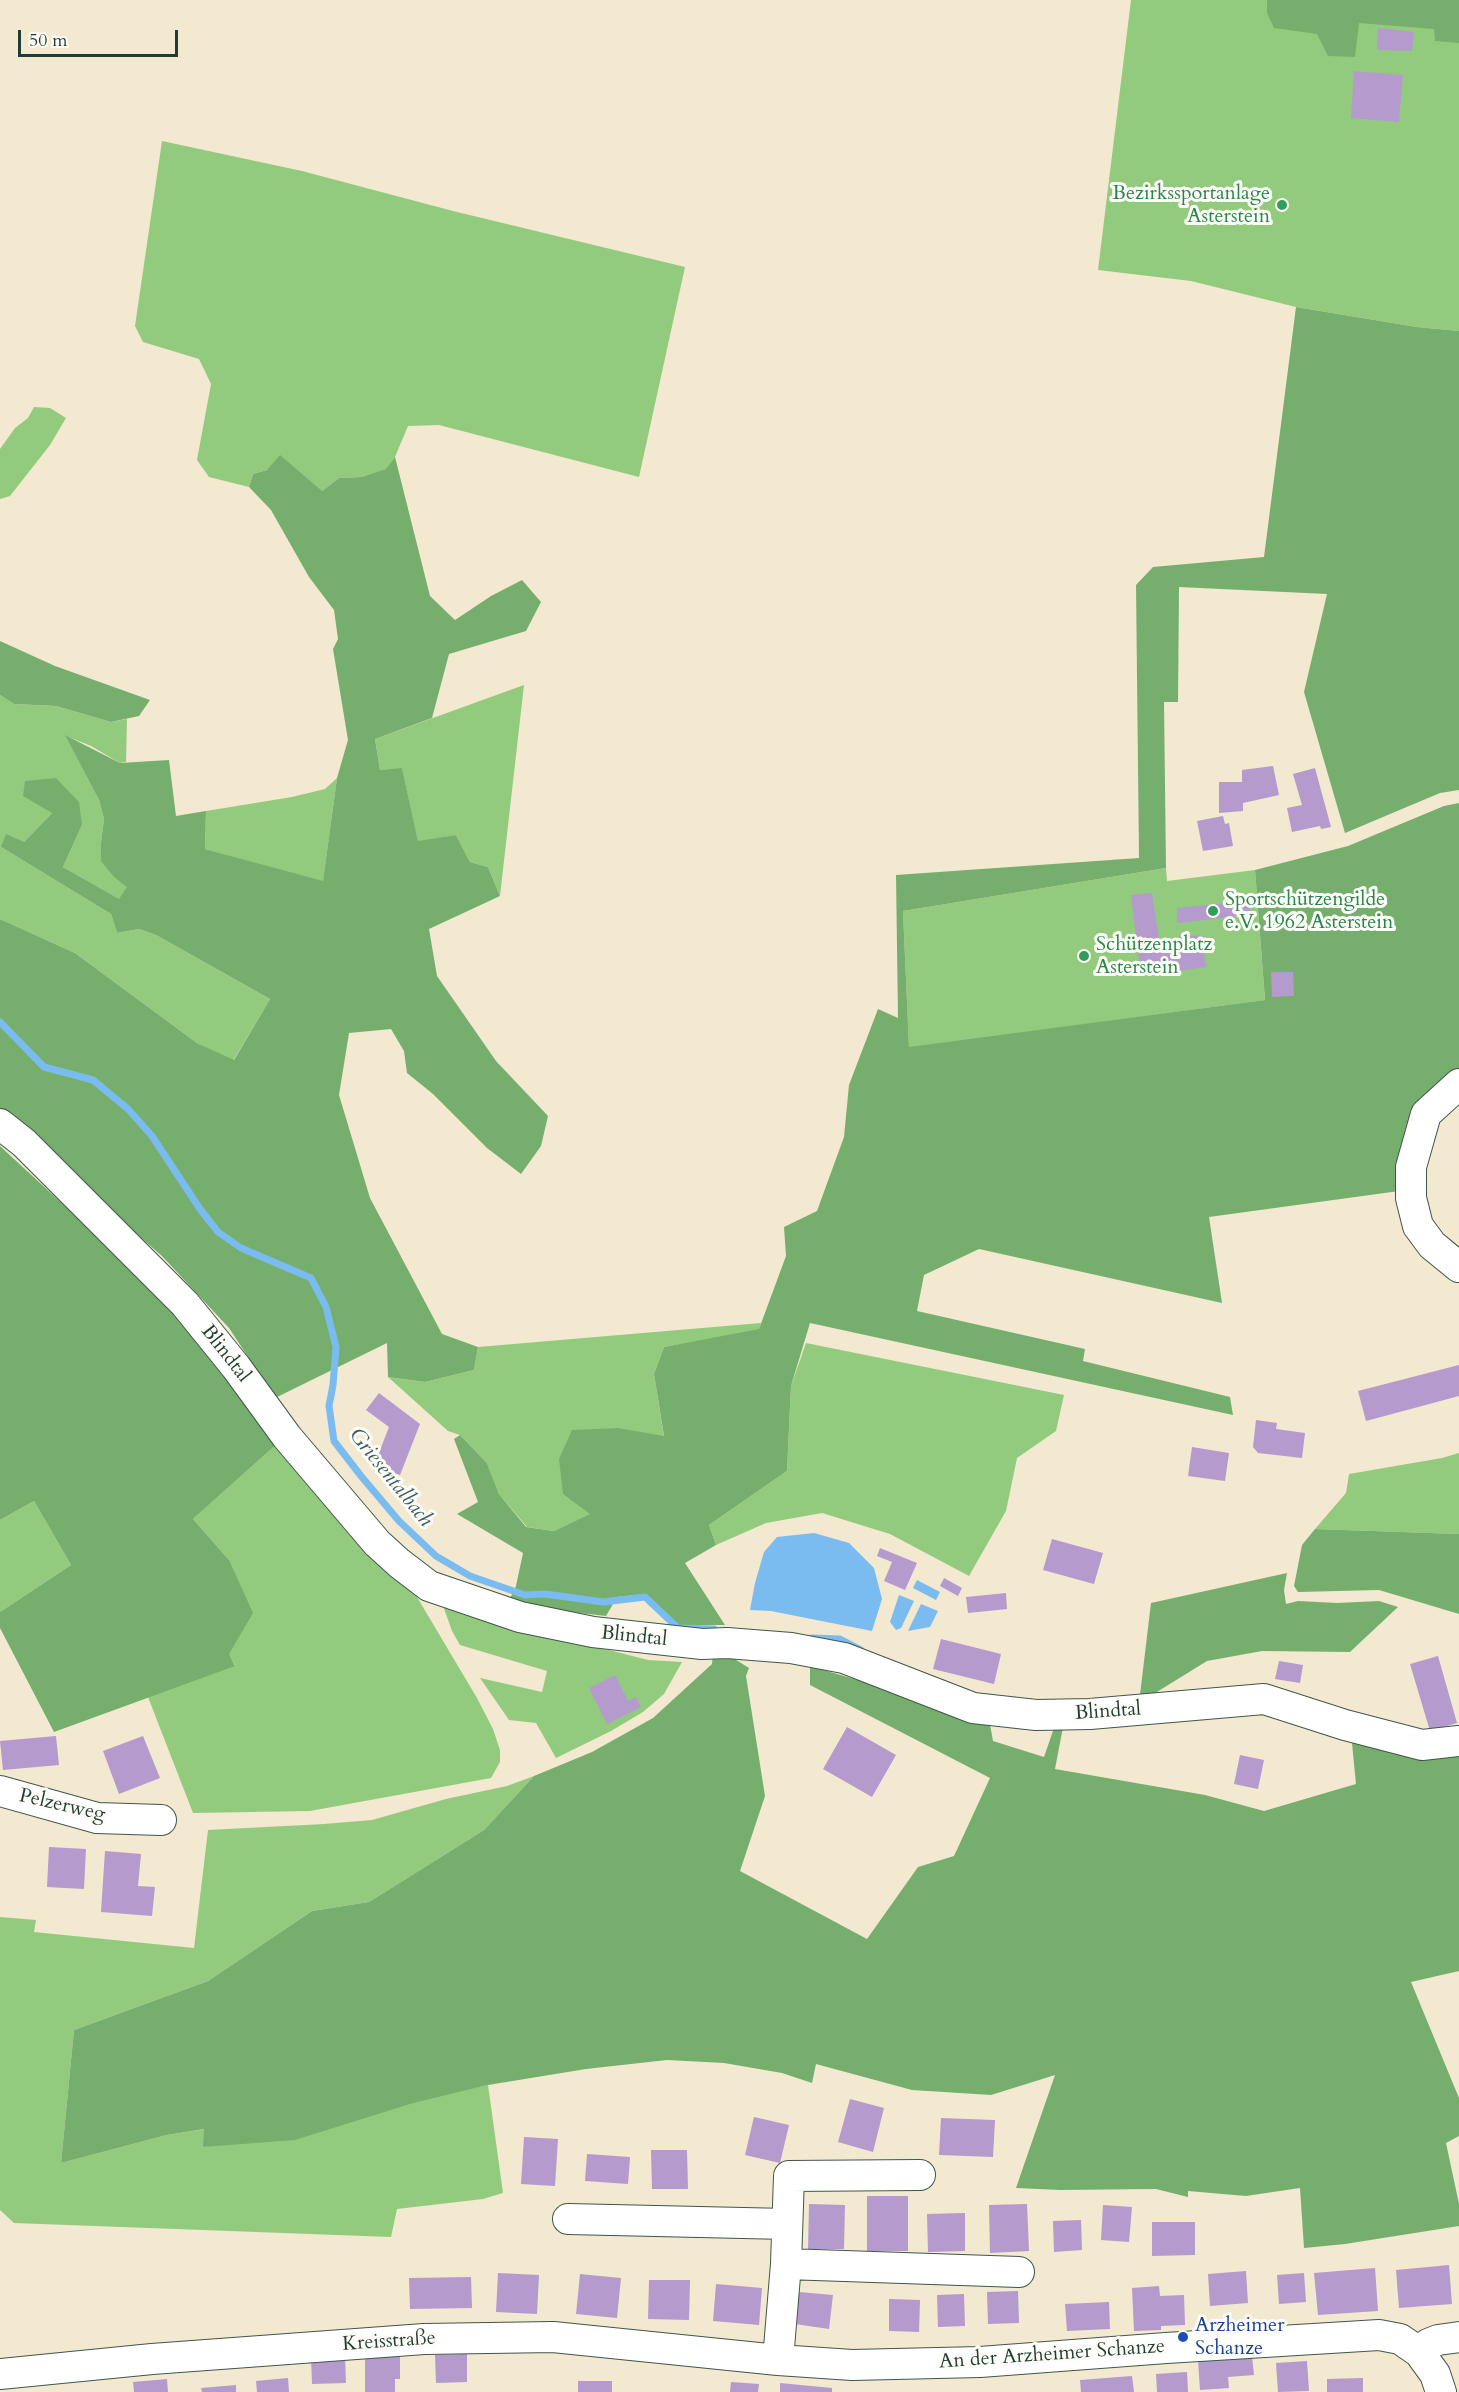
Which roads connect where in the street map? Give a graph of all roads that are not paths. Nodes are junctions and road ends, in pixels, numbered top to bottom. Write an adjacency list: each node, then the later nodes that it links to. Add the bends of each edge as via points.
1 (1459, 1084): 3 (street, via 1426,1114 1411,1167 1418,1226)
2 (0, 1124): 4 (street, Blindtal, via 24,1143 185,1304 287,1437 377,1543 429,1586 520,1617 592,1632 702,1644 791,1648 844,1658 973,1708 1036,1715 1090,1714 1264,1699 1422,1745)
3 (1453, 1263)
4 (1459, 1741)
5 (0, 1791): 6 (street, Pelzerweg, via 97,1818)
6 (161, 1820)
7 (920, 2175): 9 (street, via 789,2176)
8 (568, 2219): 9 (street)
9 (787, 2224): 10 (street)
10 (786, 2264): 11 (street); 14 (street)
11 (1019, 2271)
12 (1459, 2337): 13 (street, via 1438,2340)
13 (1419, 2352): 14 (street, An der Arzheimer Schanze, via 1400,2339 1379,2335 980,2362 852,2365); 16 (street, via 1435,2374)
14 (778, 2360): 15 (street, Kreisstraße, via 553,2337 424,2338)
15 (0, 2374)
16 (1441, 2392)

